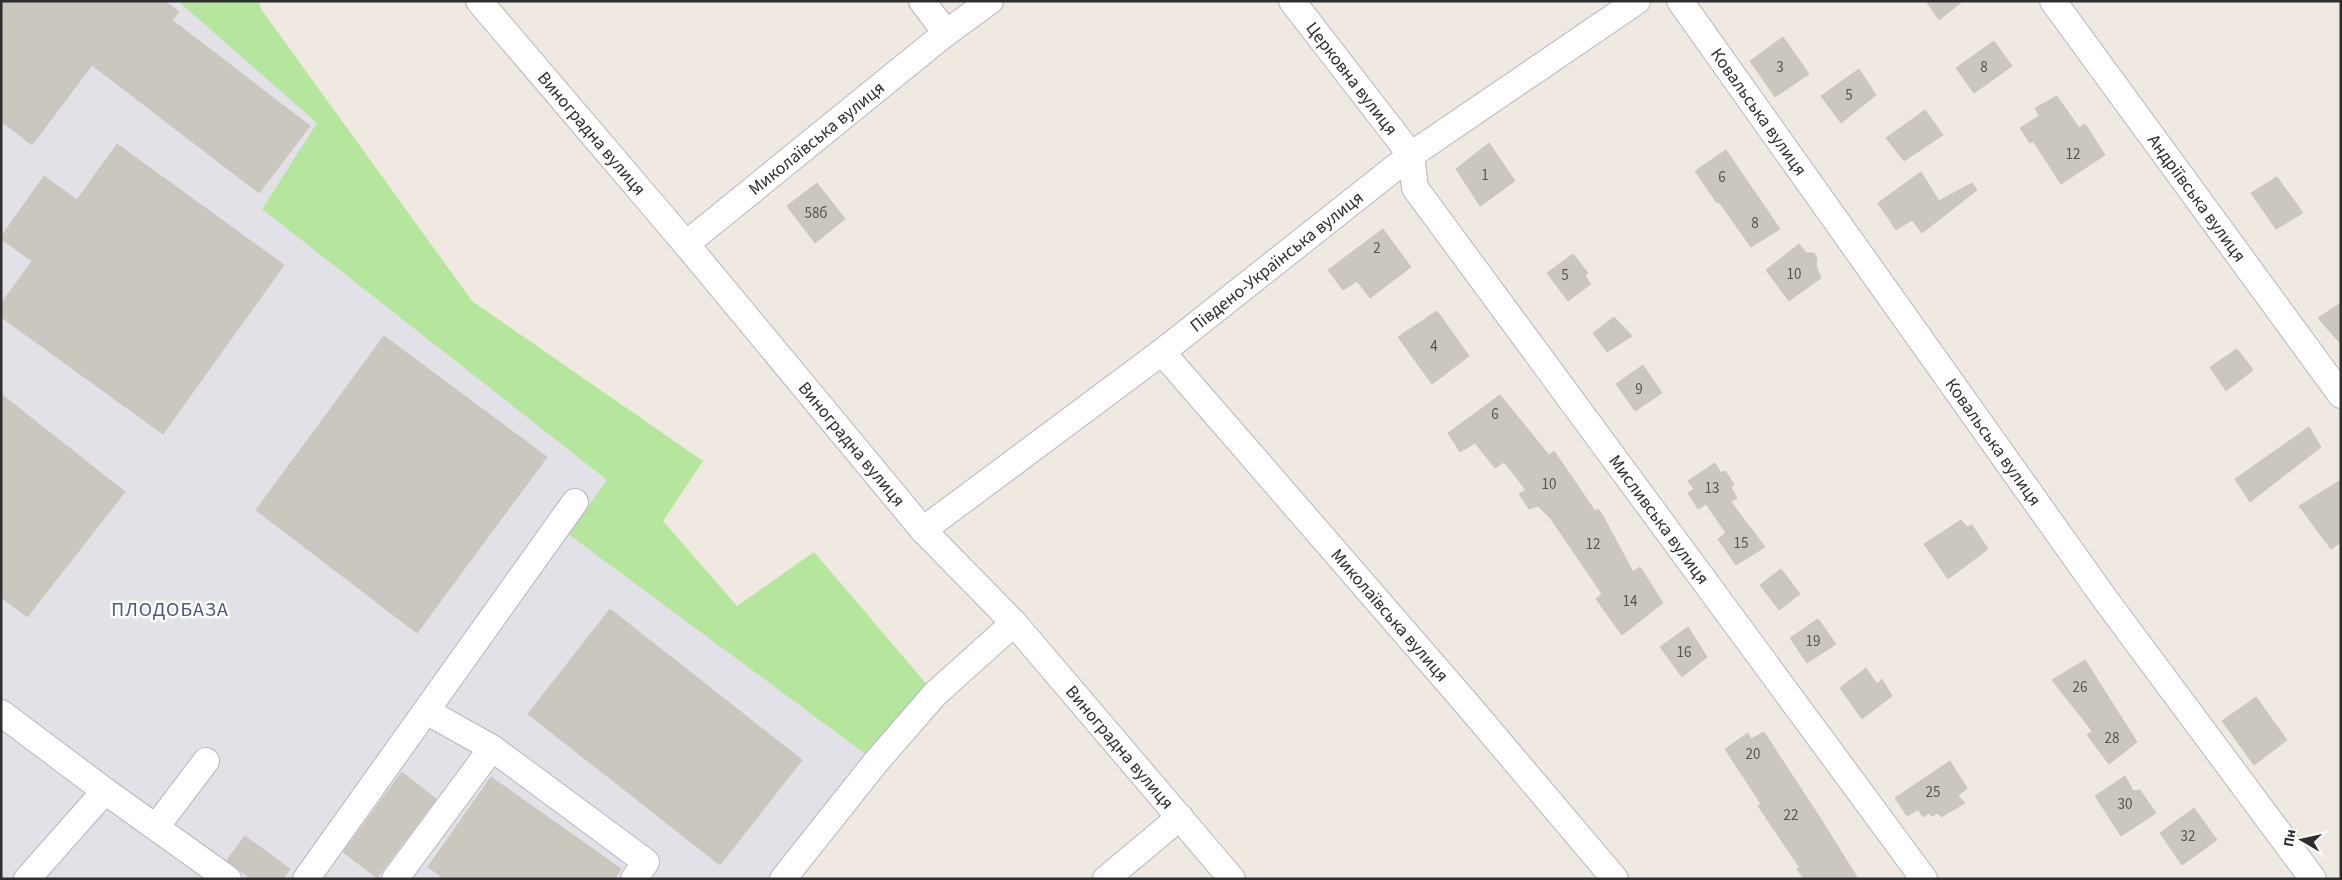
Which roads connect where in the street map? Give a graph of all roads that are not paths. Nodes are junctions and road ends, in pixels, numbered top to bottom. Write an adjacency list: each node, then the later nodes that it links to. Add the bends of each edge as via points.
1 (479, 1): 10 (street, Виноградна вулиця)
2 (922, 1): 8 (street)
3 (990, 1): 8 (street, Миколаївська вулиця)
4 (1292, 1): 9 (street, Церковна вулиця)
5 (1637, 1): 9 (street, Південо-Українська вулиця)
6 (1680, 1): 33 (street, Ковальська вулиця, via 2105,599)
7 (2053, 1): 12 (street, Андріївська вулиця)
8 (946, 33): 10 (street, Миколаївська вулиця)
9 (1410, 155): 11 (street, Південо-Українська вулиця); 32 (street, Мисливська вулиця, via 1415,188)
10 (686, 244): 14 (street, Виноградна вулиця)
11 (1162, 352): 14 (street, Південо-Українська вулиця); 31 (street, Миколаївська вулиця, via 1468,704)
12 (2341, 395)
13 (575, 502): 16 (street)
14 (923, 530): 15 (street, Виноградна вулиця)
15 (1014, 623): 21 (street, Виноградна вулиця); 28 (street, via 935,694)
16 (426, 711): 18 (street); 24 (street)
17 (1, 713): 20 (street)
18 (492, 748): 26 (street); 27 (street, via 646,862)
19 (206, 761): 22 (street)
20 (106, 792): 22 (street); 25 (street)
21 (1180, 817): 29 (street); 30 (street, Виноградна вулиця)
22 (156, 827): 23 (street)
23 (219, 876)
24 (306, 878)
25 (27, 879)
26 (395, 879)
27 (634, 879)
28 (783, 879)
29 (1106, 879)
30 (1232, 879)
31 (1615, 879)
32 (1924, 879)
33 (2313, 879)

